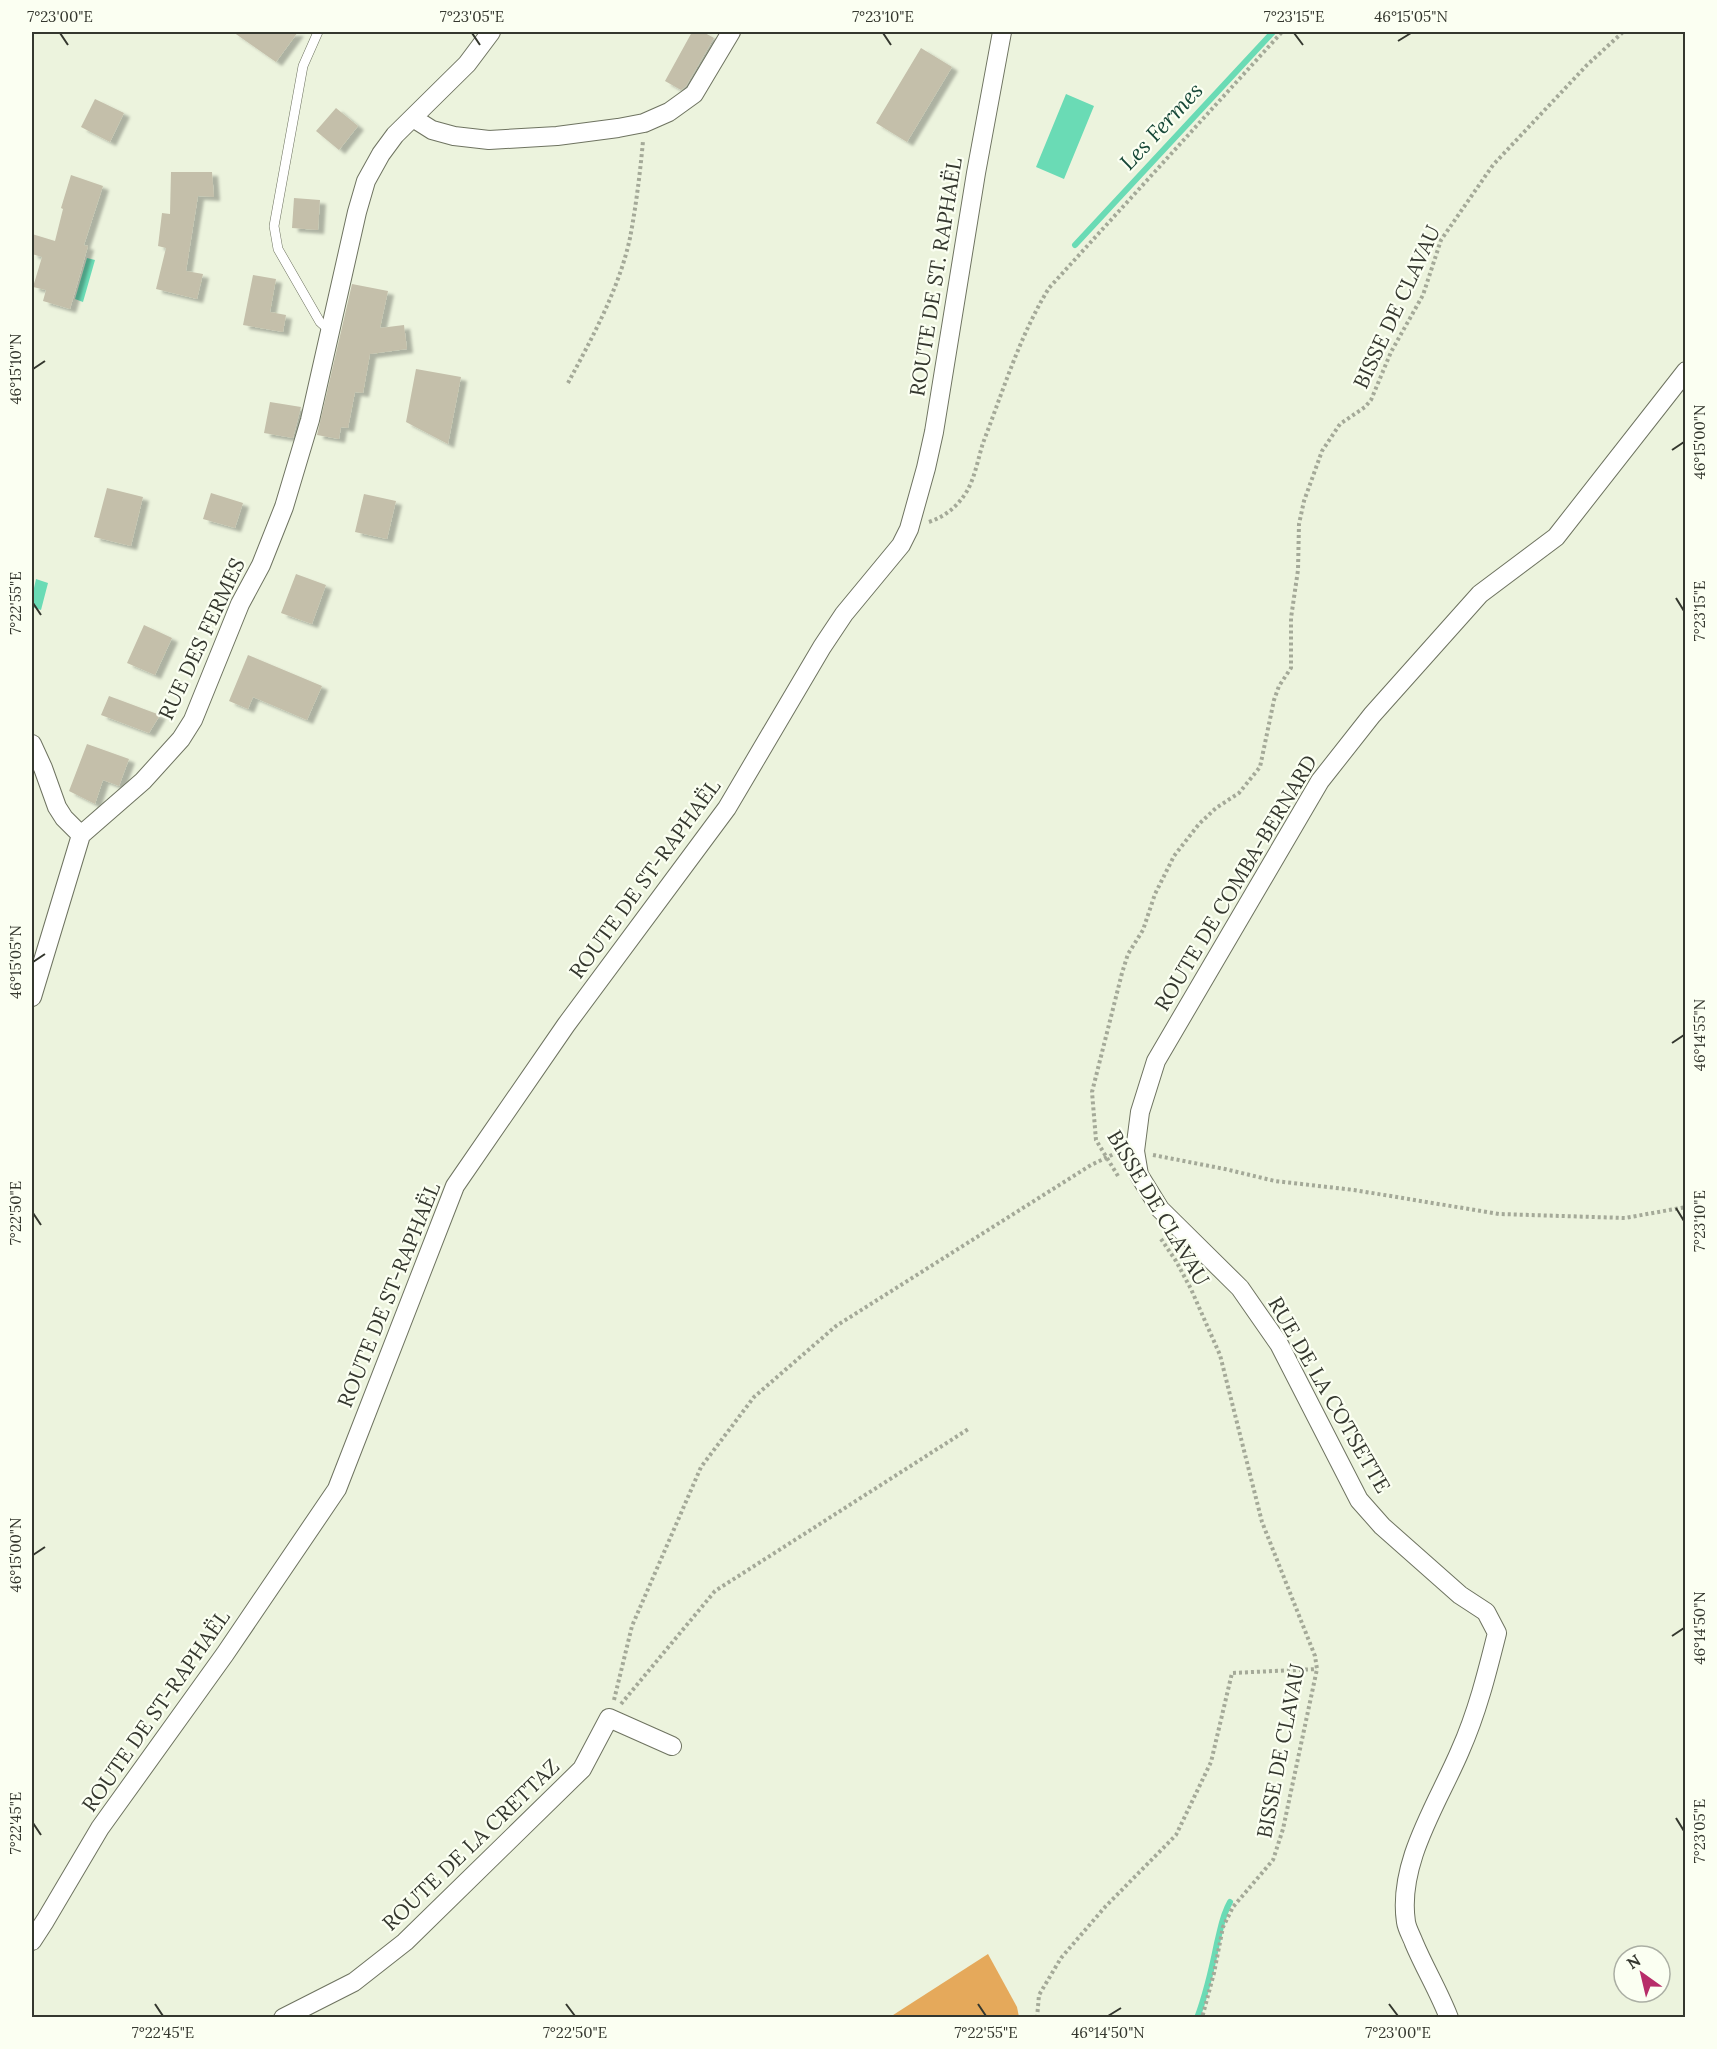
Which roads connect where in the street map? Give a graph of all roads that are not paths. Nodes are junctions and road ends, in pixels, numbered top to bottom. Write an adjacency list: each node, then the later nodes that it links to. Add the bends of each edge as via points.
1 (318, 32): 6 (lane, via 303,66 274,226 278,249 320,322)
2 (490, 32): 5 (street, RUE DES FERMES, via 467,64)
3 (731, 32): 5 (street, via 694,94 645,123 557,136 489,140 432,130)
4 (1002, 32): 8 (street, ROUTE DE ST. RAPHAËL, via 934,432)
5 (413, 118): 6 (street, RUE DES FERMES, via 395,135 366,181)
6 (330, 331): 10 (street, RUE DES FERMES, via 310,420 284,507 192,720 162,762)
7 (1686, 371): 12 (street, ROUTE DE COMBA-BERNARD, via 1556,537 1480,594 1320,781 1156,1061 1140,1112)
8 (909, 529): 14 (street, ROUTE DE ST-RAPHAËL, via 889,563 844,614 822,647 727,808 566,1025 455,1186 337,1488 225,1654 100,1828)
9 (32, 744): 10 (street, via 57,807)
10 (81, 834): 11 (street)
11 (32, 997)
12 (1134, 1151): 16 (street, RUE DE LA COTSETTE, via 1139,1175 1160,1209 1240,1288 1279,1344 1359,1500 1382,1526 1460,1595 1486,1612 1497,1633 1480,1698 1420,1837 1406,1882 1406,1923)
13 (672, 1746): 15 (street, ROUTE DE LA CRETTAZ, via 609,1718 582,1769 405,1942 354,1982)
14 (32, 1941)
15 (283, 2018)
16 (1449, 2018)

